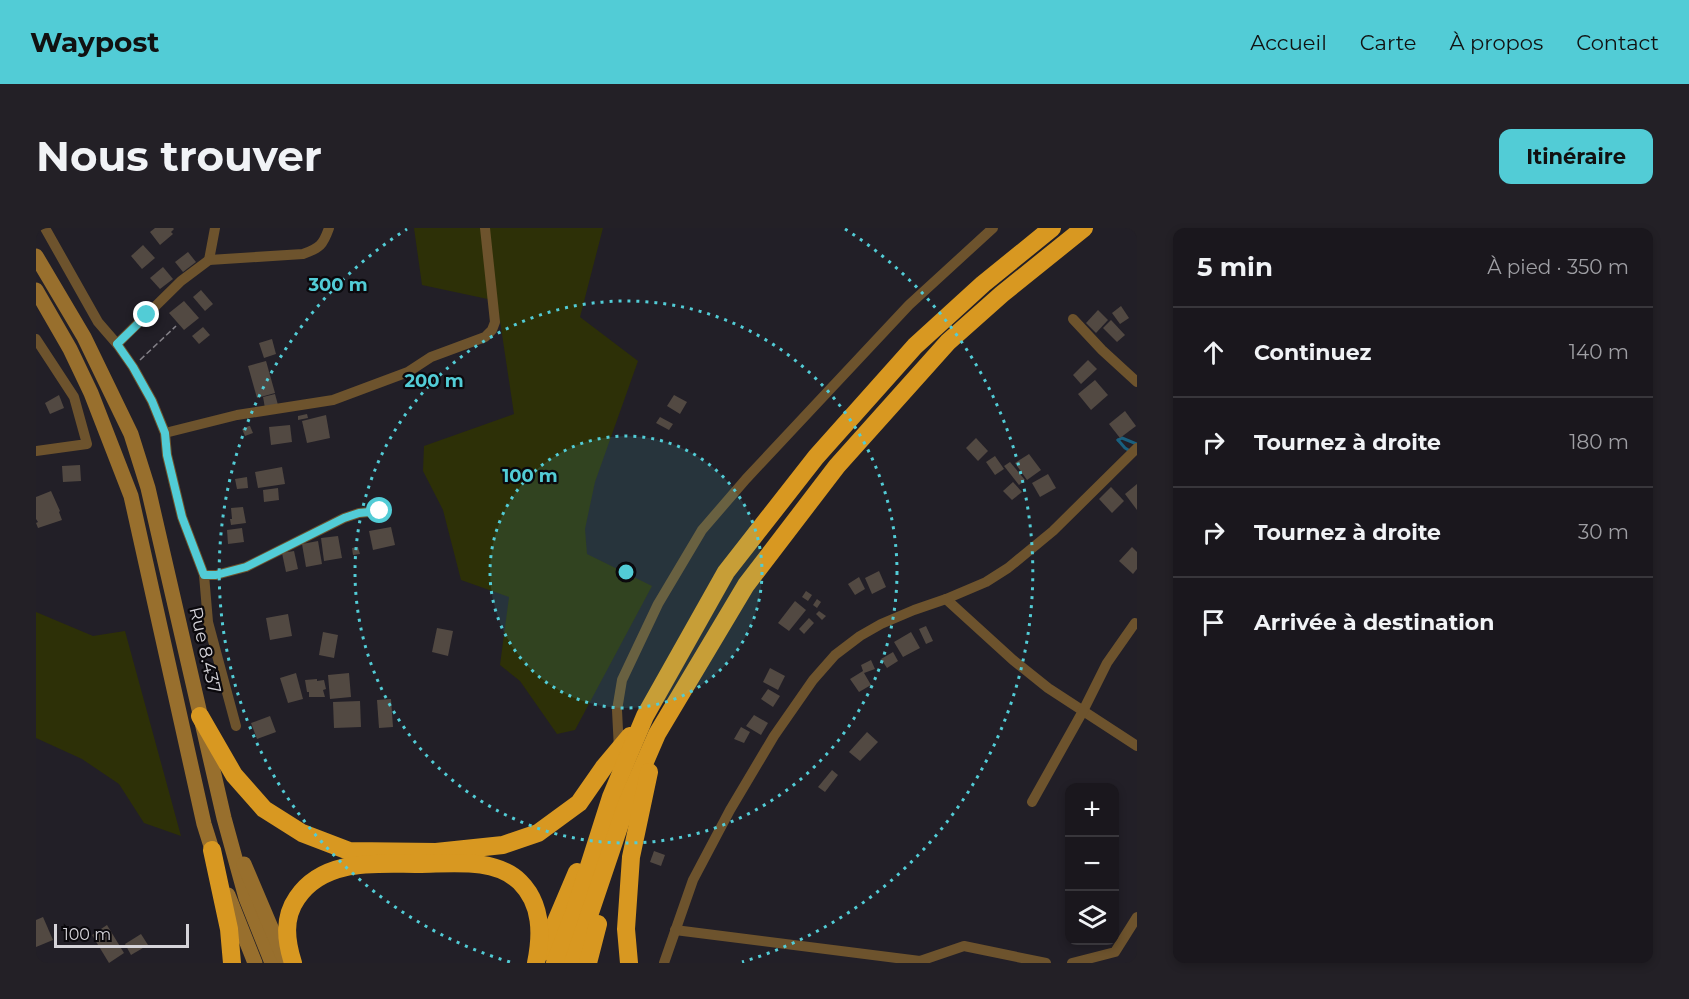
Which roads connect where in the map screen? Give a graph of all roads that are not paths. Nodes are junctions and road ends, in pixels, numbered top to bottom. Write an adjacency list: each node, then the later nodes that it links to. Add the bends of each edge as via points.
1 (45, 228): 13 (street, via 99,322)
2 (215, 228): 9 (street)
3 (329, 228): 9 (street, via 325,241 303,254)
4 (486, 228): 16 (street, via 495,322 485,337 333,400 237,415)
5 (993, 228): 29 (street, via 909,305 702,530 658,604 622,680 617,710)
6 (1052, 228): 25 (highway, via 915,346 816,457 726,572)
7 (1084, 228): 27 (highway, via 948,342 837,466 746,585)
8 (36, 256): 24 (main road, Rue 8.437, via 84,337 131,434 148,488)
9 (209, 260): 13 (street, via 181,281)
10 (36, 290): 33 (main road, via 91,393 131,496)
11 (1073, 319): 15 (street)
12 (36, 339): 14 (street)
13 (117, 344): 16 (street, via 152,401)
14 (40, 352): 18 (street, via 74,397 87,444)
15 (1137, 382)
16 (165, 433): 20 (street, via 182,517)
17 (1137, 448): 21 (street, via 1053,531 1008,568)
18 (36, 451)
19 (380, 511): 20 (street, via 344,518 246,567)
20 (204, 575): 26 (street, via 208,621)
21 (946, 599): 23 (street, via 1022,667); 35 (street, via 860,636 835,655 813,680 774,735 708,849)
22 (1135, 623): 23 (street, via 1107,663)
23 (1083, 711): 28 (street); 31 (street)
24 (200, 716): 29 (highway, via 234,775 264,809 302,833 350,851 436,852 503,845 538,833 579,803); 32 (main road, Rue 8.437)
25 (645, 716): 29 (highway); 30 (highway)
26 (236, 726)
27 (657, 734): 30 (highway); 45 (highway, via 632,857 626,929)
28 (1137, 746)
29 (619, 750)
30 (619, 800): 41 (highway, via 561,907); 42 (highway); 43 (highway); 44 (highway)
31 (1032, 802)
32 (224, 818): 38 (main road, Rue 8.437, via 246,898); 39 (main road)
33 (212, 850): 36 (highway); 37 (main road)
34 (1137, 916): 48 (street, via 1115,952)
35 (675, 930): 46 (street); 47 (street, via 920,961 964,946)
36 (232, 963)
37 (255, 963)
38 (272, 963)
39 (286, 963)
40 (293, 963): 41 (highway, via 286,928 291,907 304,887 321,875 363,864 470,864 506,872 519,882 537,910)
41 (537, 963)
42 (555, 963)
43 (573, 963)
44 (588, 963)
45 (629, 963)
46 (664, 963)
47 (1046, 963)
48 (1072, 963)

